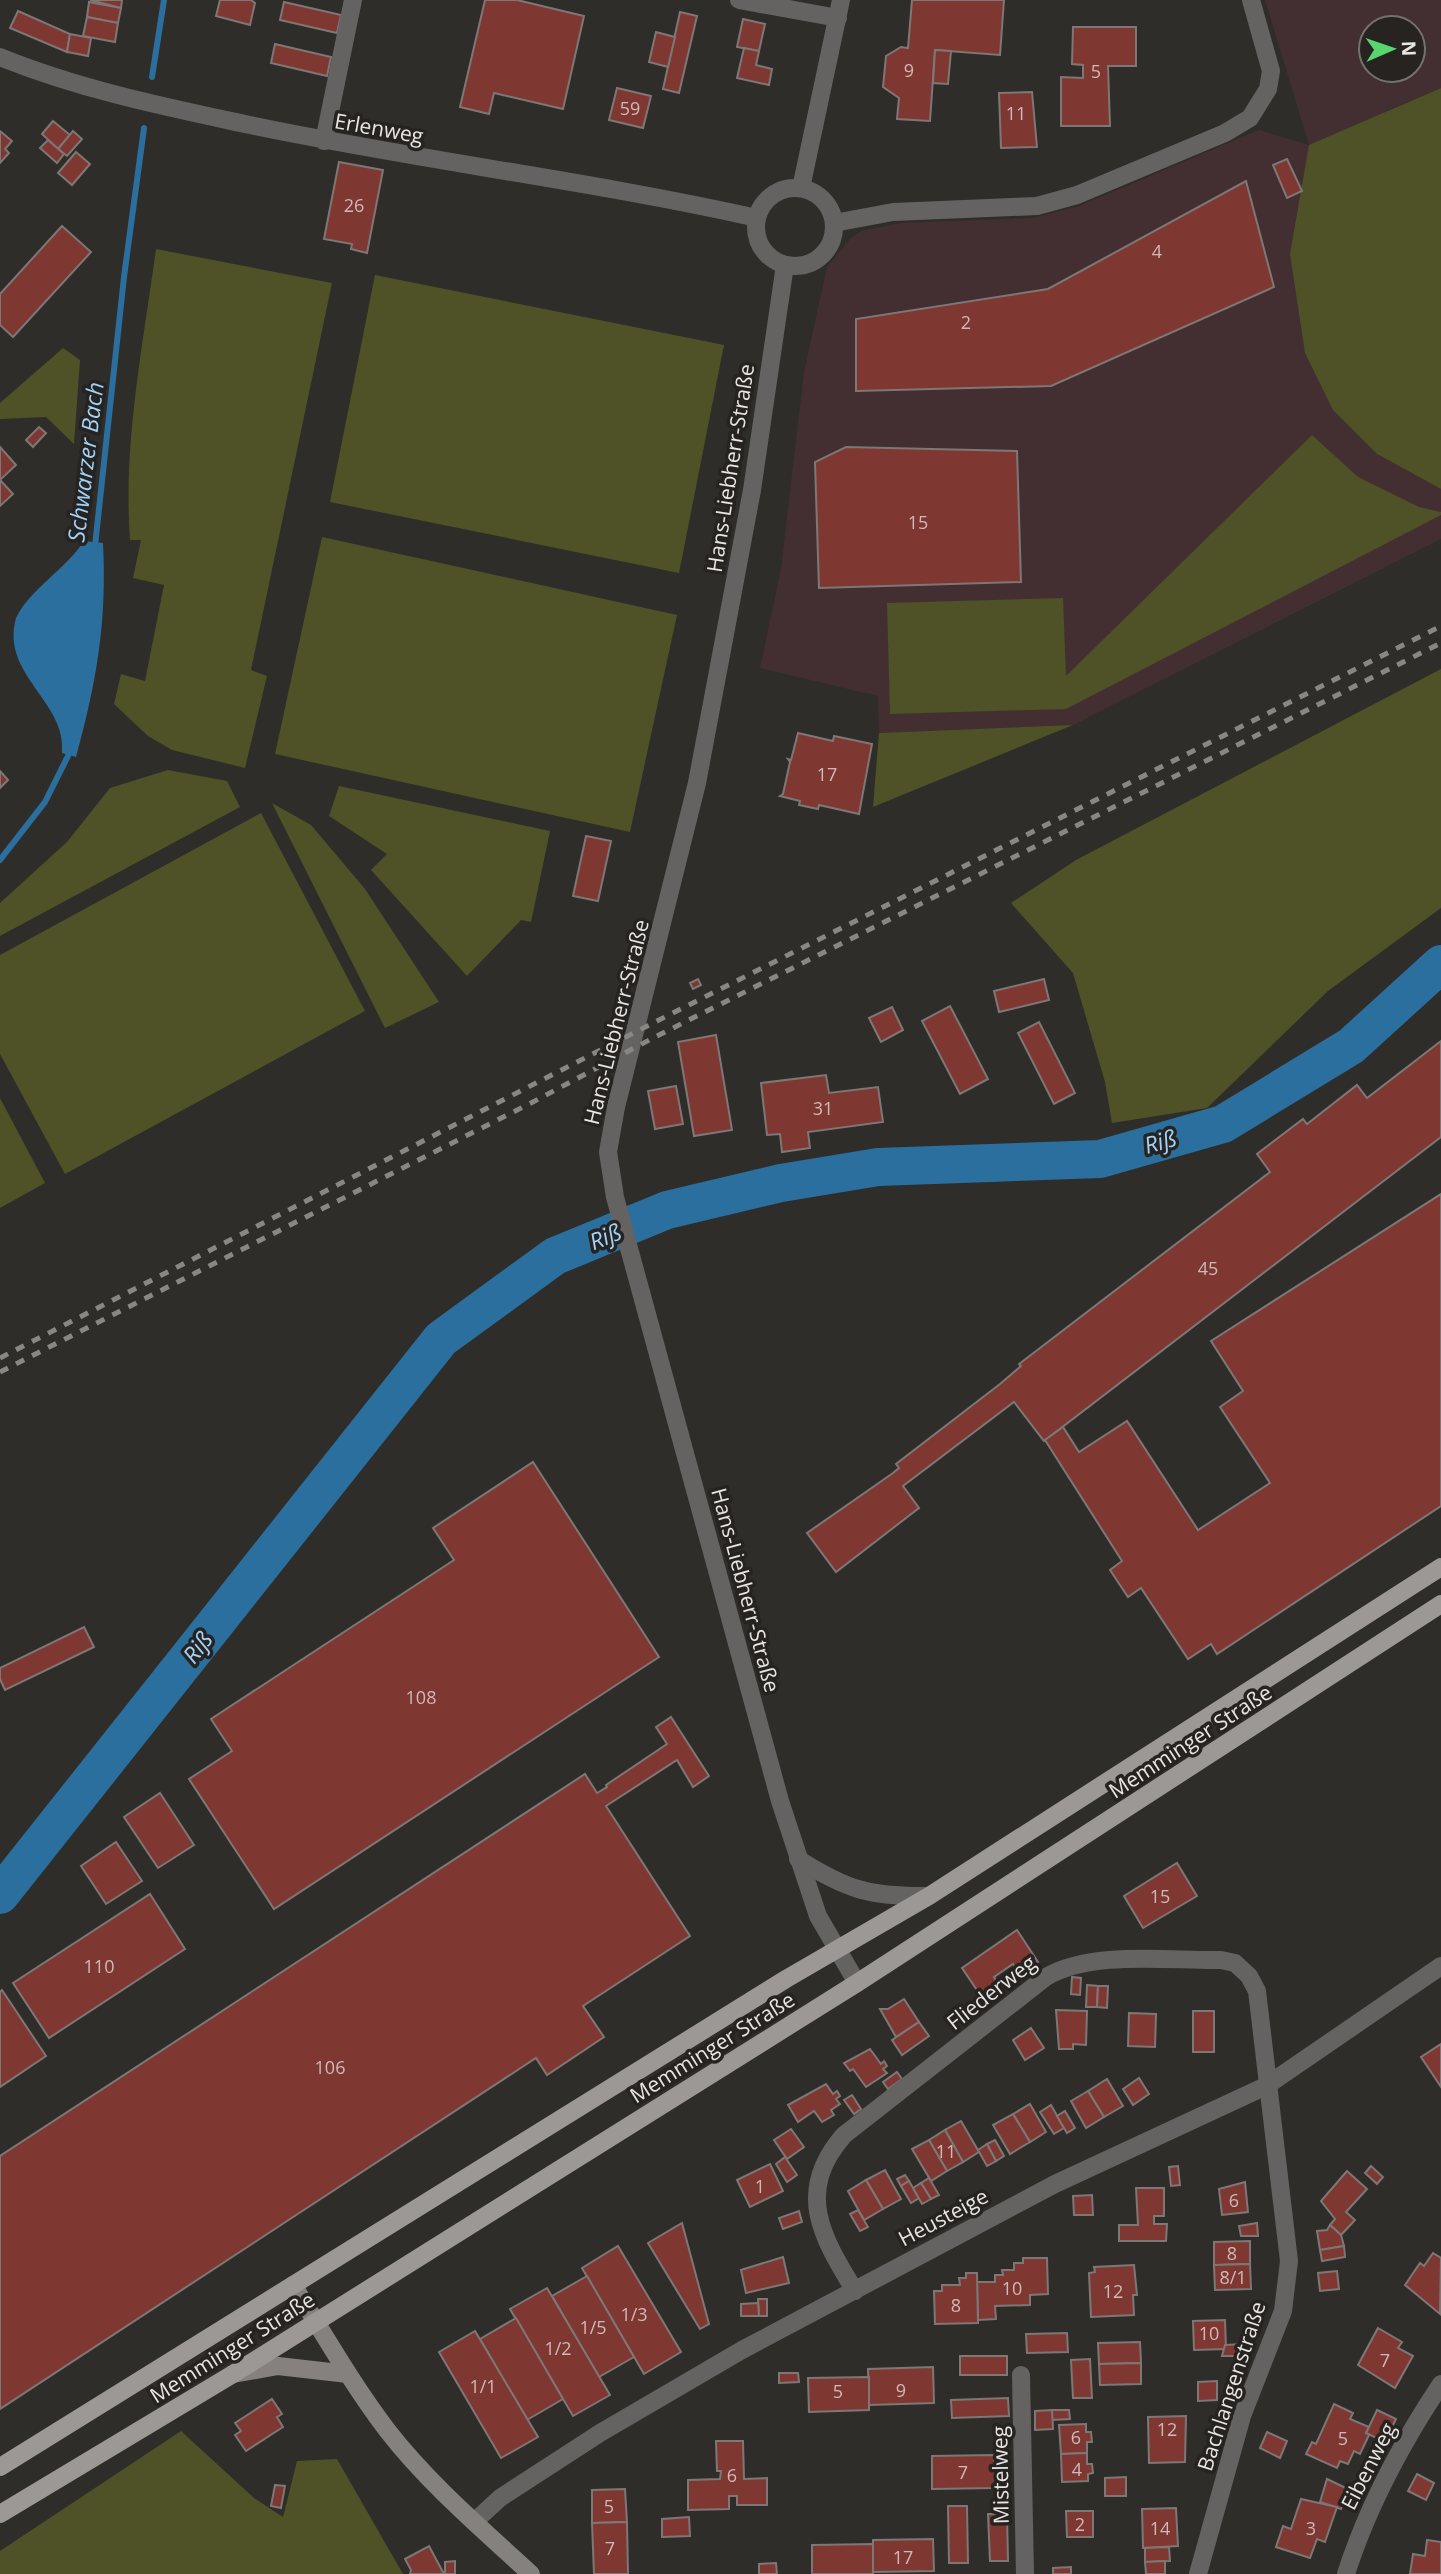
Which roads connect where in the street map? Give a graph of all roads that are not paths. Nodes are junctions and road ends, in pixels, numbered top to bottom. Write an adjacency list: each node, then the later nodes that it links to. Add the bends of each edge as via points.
1 (353, 0): 7 (street)
2 (738, 0): 5 (street)
3 (841, 0): 5 (street)
4 (1251, 0): 10 (street, via 1271,71 1268,89 1250,118 1225,133 1077,195 1037,206 892,212)
5 (838, 18): 8 (street)
6 (0, 57): 7 (street, Erlenweg, via 97,91)
7 (324, 141): 9 (street, Erlenweg)
8 (801, 188): 9 (street, via 779,191); 10 (street, via 823,200)
9 (757, 218): 11 (street, via 761,247)
10 (834, 223): 11 (street, via 822,255 800,265)
11 (785, 265): 14 (street, Hans-Liebherr-Straße, via 752,490 697,783 608,1152 615,1197)
12 (1441, 1567): 15 (main road, Memminger Straße)
13 (1439, 1607): 18 (main road, Memminger Straße)
14 (798, 1859): 15 (street, via 840,1884 871,1895); 16 (street, Hans-Liebherr-Straße, via 818,1916)
15 (929, 1896): 16 (main road, Memminger Straße)
16 (837, 1949): 18 (street, Hans-Liebherr-Straße); 20 (main road, Memminger Straße)
17 (1441, 1966): 19 (street, Heusteige)
18 (857, 1983): 22 (main road, Memminger Straße)
19 (1266, 2086): 21 (street, Heusteige, via 1055,2184); 21 (street, Fliederweg, via 1257,1991 1235,1964 1221,1960 1089,1961 1064,1966 859,2123 832,2149 816,2189 818,2223); 32 (street, Bachlangenstraße, via 1289,2261 1283,2311 1242,2416)
20 (293, 2285): 22 (street); 27 (main road, Memminger Straße)
21 (855, 2291): 29 (street, Heusteige, via 600,2433 500,2498)
22 (316, 2321): 23 (main road, Memminger Straße); 24 (street)
23 (233, 2374): 24 (street, via 278,2366); 28 (main road, Memminger Straße)
24 (348, 2374): 29 (street, via 420,2469)
25 (1021, 2375): 31 (street, Mistelweg)
26 (1441, 2384): 33 (street, Eibenweg, via 1395,2456)
27 (0, 2467)
28 (0, 2514)
29 (474, 2522): 30 (street)
30 (531, 2574)
31 (1025, 2574)
32 (1198, 2574)
33 (1346, 2574)

